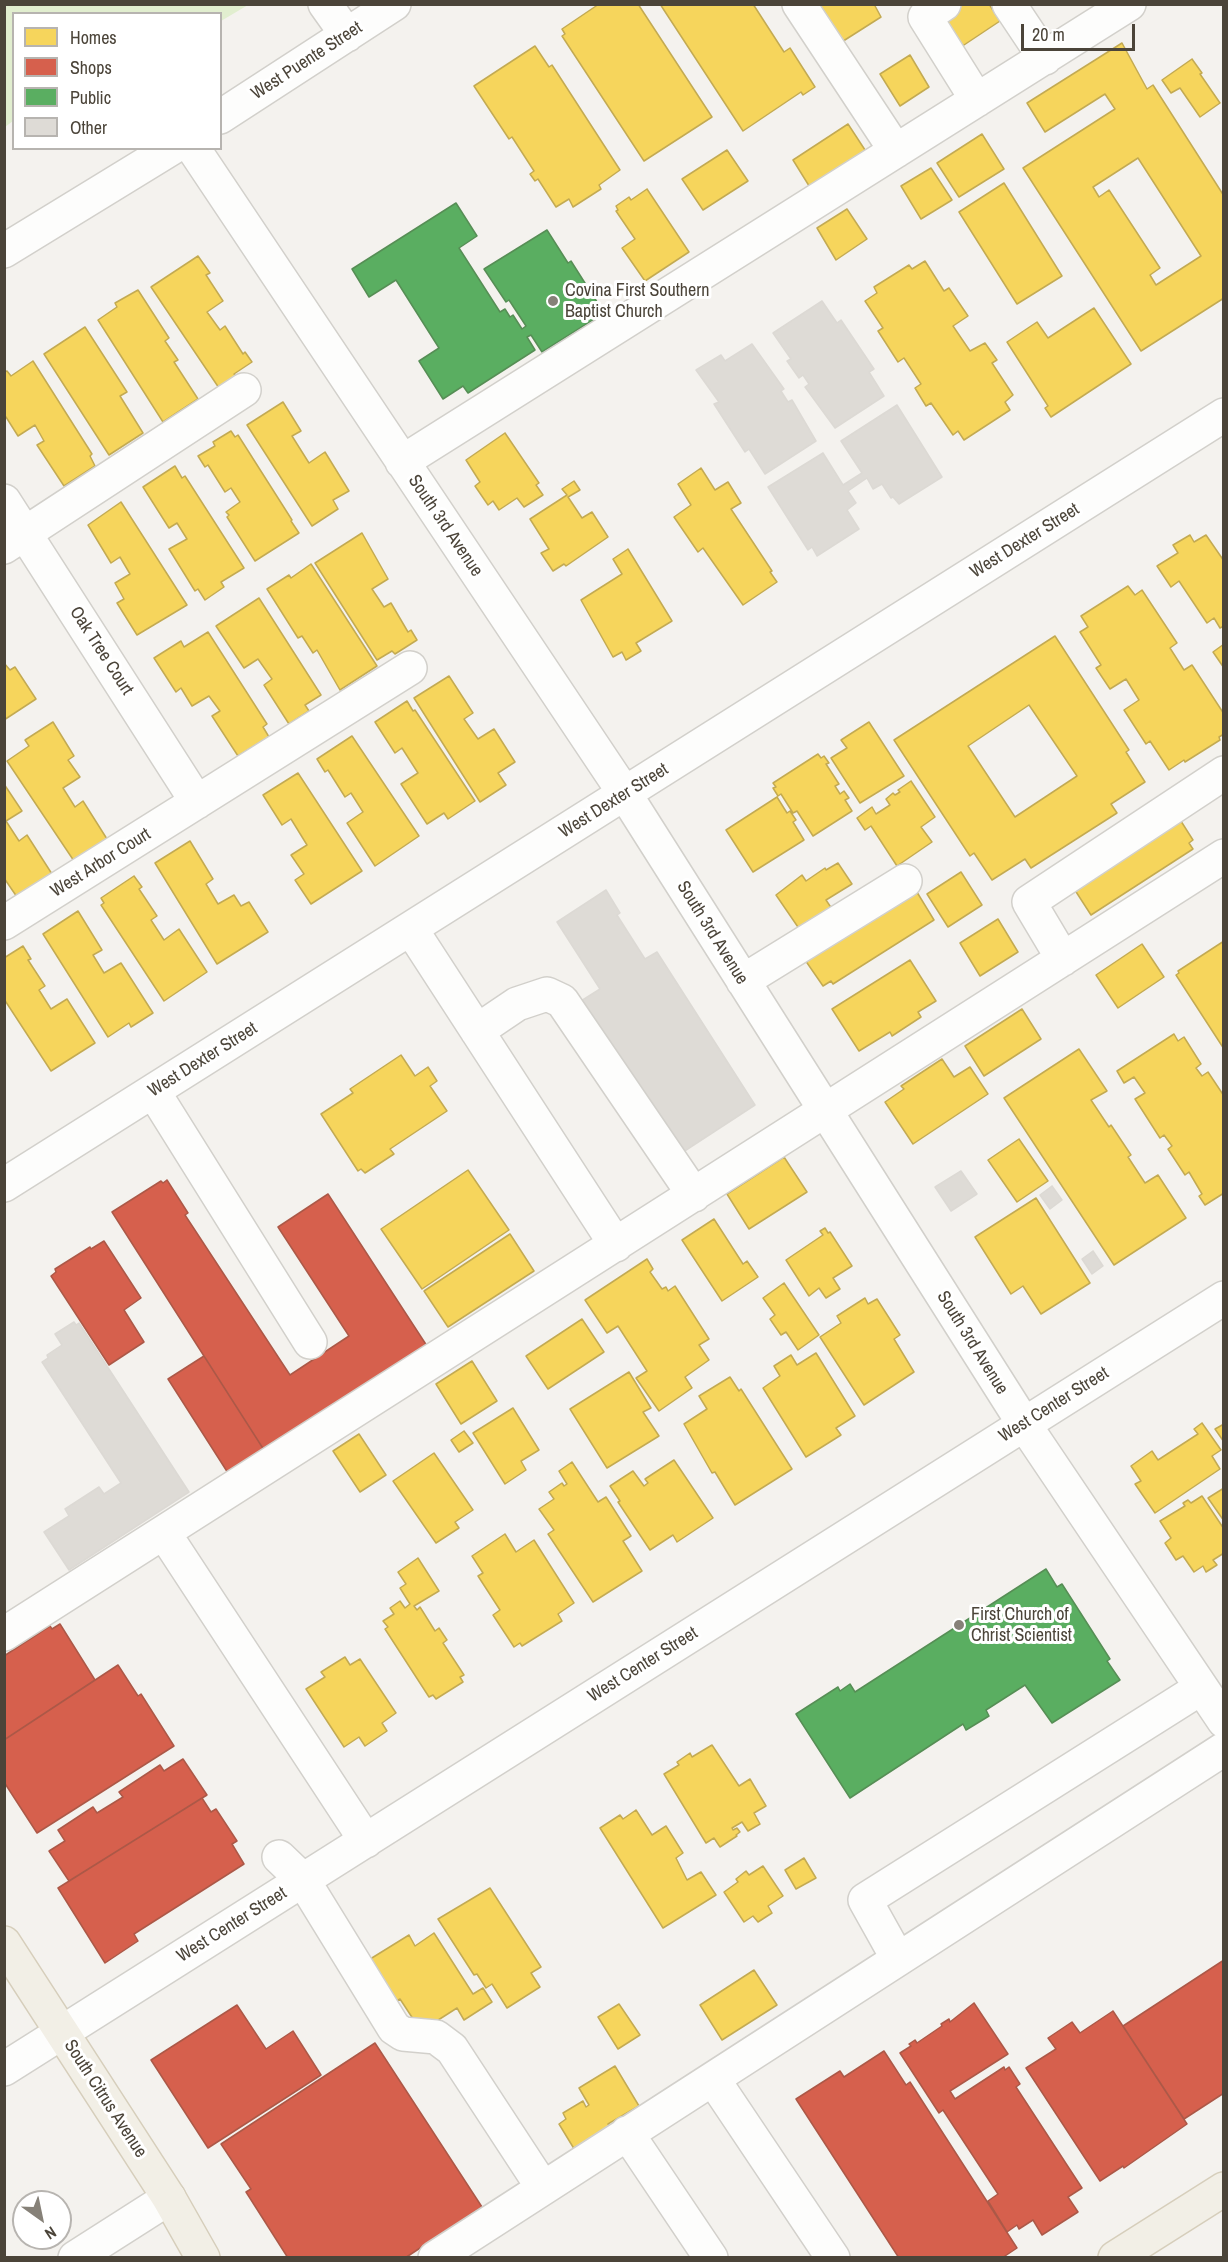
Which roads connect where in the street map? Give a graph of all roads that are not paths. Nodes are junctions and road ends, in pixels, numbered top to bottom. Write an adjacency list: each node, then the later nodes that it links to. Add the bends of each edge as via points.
1 (325, 4): 7 (street)
2 (394, 4): 7 (street, West Puente Street)
3 (799, 4): 13 (street)
4 (944, 4): 9 (street, via 925,17)
5 (1009, 4): 8 (street)
6 (1129, 4): 8 (street)
7 (347, 35): 10 (street, West Puente Street)
8 (1045, 58): 9 (street)
9 (977, 100): 13 (street)
10 (222, 116)
11 (169, 150): 14 (street)
12 (194, 150): 17 (street, South 3rd Avenue)
13 (896, 151): 17 (street)
14 (6, 246)
15 (244, 390): 19 (street)
16 (1224, 415): 22 (street, West Dexter Street)
17 (402, 462): 22 (street, South 3rd Avenue)
18 (4, 501): 19 (street, Oak Tree Court)
19 (15, 540): 23 (street, Oak Tree Court)
20 (410, 668): 23 (street, West Arbor Court)
21 (1224, 773): 28 (street, via 1029,902)
22 (624, 794): 27 (street, West Dexter Street); 29 (street, South 3rd Avenue)
23 (197, 802): 26 (street, West Arbor Court)
24 (1224, 856): 28 (street)
25 (905, 881): 29 (street)
26 (4, 923)
27 (411, 928): 30 (street); 31 (street, West Dexter Street)
28 (1063, 959): 32 (street)
29 (743, 981): 32 (street, South 3rd Avenue)
30 (477, 1031): 34 (street, via 517,1004 547,994 562,1001); 35 (street)
31 (153, 1092): 33 (street, West Dexter Street); 37 (street)
32 (825, 1111): 34 (street); 38 (street, South 3rd Avenue)
33 (4, 1185)
34 (694, 1195): 35 (street)
35 (616, 1245): 39 (street)
36 (1224, 1298): 38 (street, West Center Street)
37 (310, 1342)
38 (1024, 1424): 41 (street, South 3rd Avenue); 44 (street, West Center Street)
39 (164, 1533): 40 (street); 44 (street)
40 (4, 1634)
41 (1201, 1688): 42 (street, South 3rd Avenue); 48 (street, via 865,1900)
42 (1224, 1721)
43 (1224, 1749): 48 (street)
44 (366, 1841): 46 (street, West Center Street)
45 (279, 1857): 46 (street)
46 (303, 1881): 49 (street, West Center Street); 53 (street, via 394,2028 403,2034 436,2037 452,2049)
47 (4, 1943): 49 (main road, South Citrus Avenue)
48 (898, 1959): 51 (street)
49 (62, 2031): 50 (street, West Center Street); 55 (main road, South Citrus Avenue)
50 (4, 2069)
51 (713, 2079): 52 (street); 60 (street)
52 (627, 2133): 53 (street); 59 (street)
53 (543, 2188): 58 (street)
54 (1224, 2189): 61 (main road)
55 (168, 2198): 56 (street); 57 (main road, South Citrus Avenue)
56 (75, 2258)
57 (203, 2258)
58 (435, 2258)
59 (711, 2258)
60 (833, 2258)
61 (1115, 2258)

